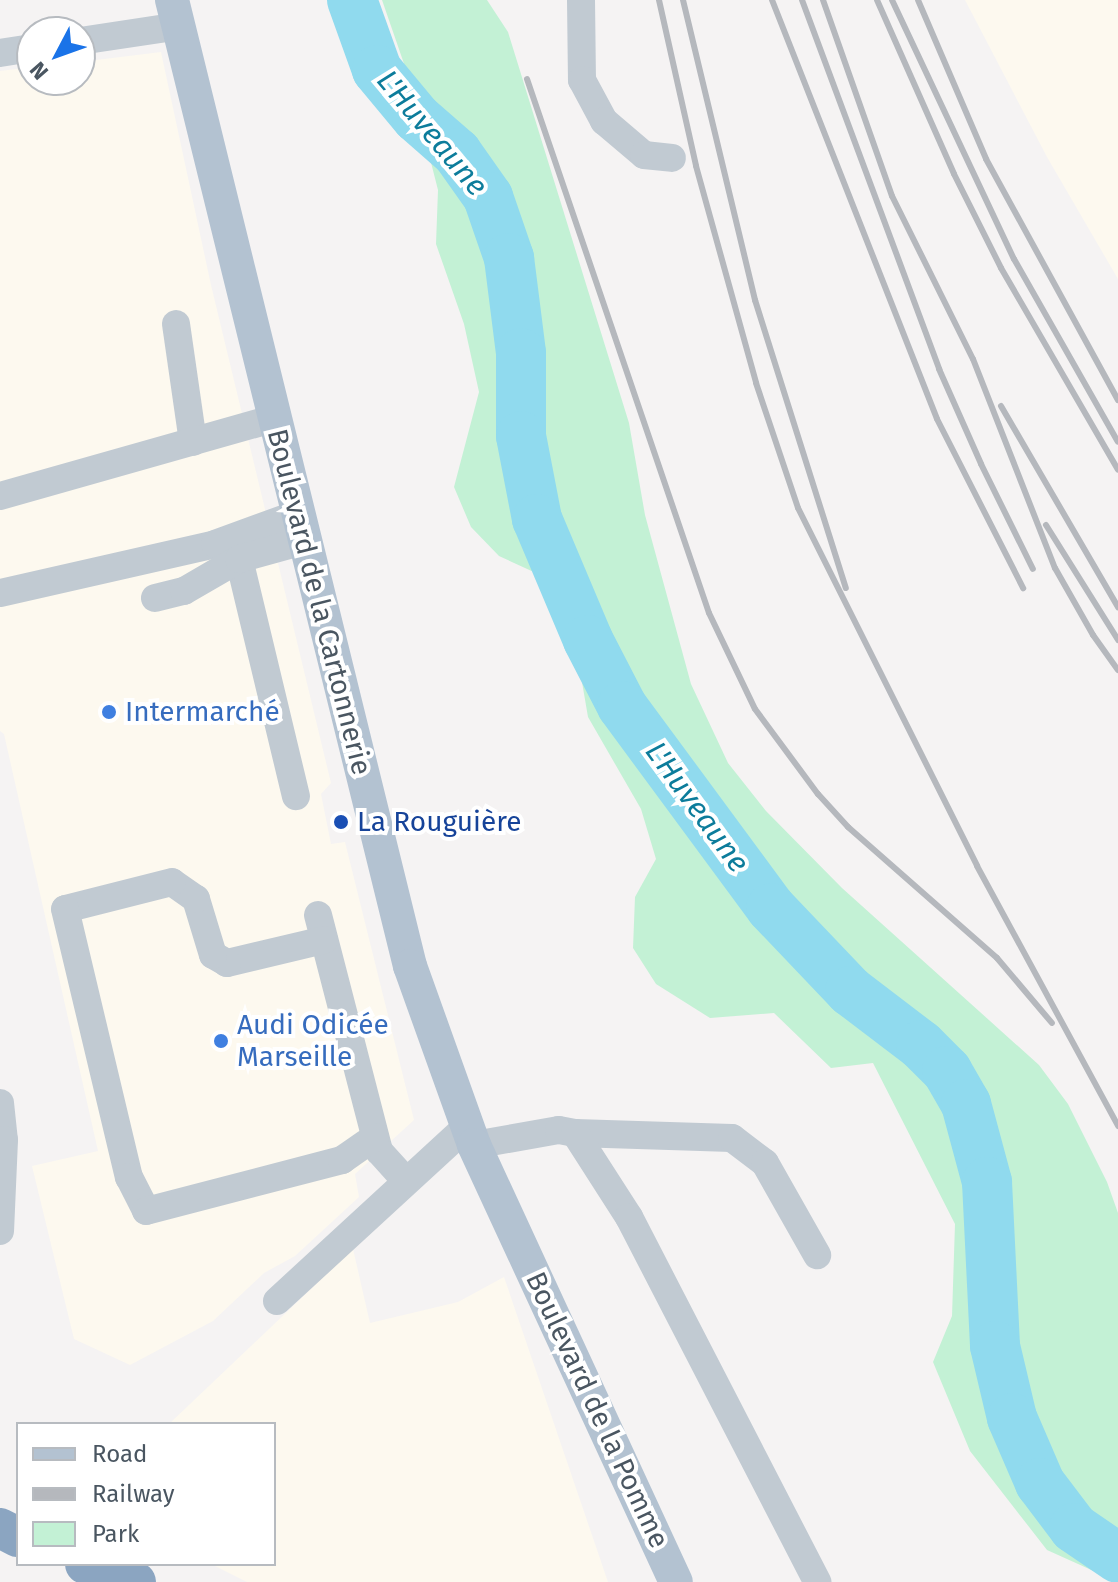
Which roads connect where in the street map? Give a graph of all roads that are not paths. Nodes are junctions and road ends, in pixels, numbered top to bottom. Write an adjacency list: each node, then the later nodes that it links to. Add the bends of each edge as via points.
1 (581, 0): 4 (street, via 582,80 604,121 644,155)
2 (175, 13): 3 (street); 6 (main road, Boulevard de la Cartonnerie, via 253,319)
3 (96, 36)
4 (672, 158)
5 (176, 324): 7 (street)
6 (273, 419): 7 (street); 9 (main road, Boulevard de la Cartonnerie)
7 (193, 442): 8 (street)
8 (0, 496)
9 (300, 528): 10 (street); 11 (street); 16 (main road, Boulevard de la Cartonnerie, via 410,966)
10 (239, 559): 12 (street, via 184,591); 13 (street)
11 (0, 593)
12 (155, 598)
13 (296, 796)
14 (0, 1103): 19 (street)
15 (575, 1133): 16 (street); 21 (street, via 732,1138 765,1163); 28 (street, via 629,1217)
16 (471, 1135): 18 (street); 20 (main road, Boulevard de la Cartonnerie)
17 (375, 1137): 17 (street, via 321,928 227,963 213,955 196,899 172,882 65,909 129,1177 146,1211 342,1160); 18 (street, via 379,1151)
18 (405, 1180): 22 (street)
19 (0, 1231)
20 (518, 1238): 27 (main road, Boulevard de la Pomme)
21 (817, 1255)
22 (277, 1301)
23 (75, 1566): 25 (highway)
24 (91, 1566): 26 (highway)
25 (106, 1582)
26 (136, 1582)
27 (676, 1582)
28 (817, 1582)

